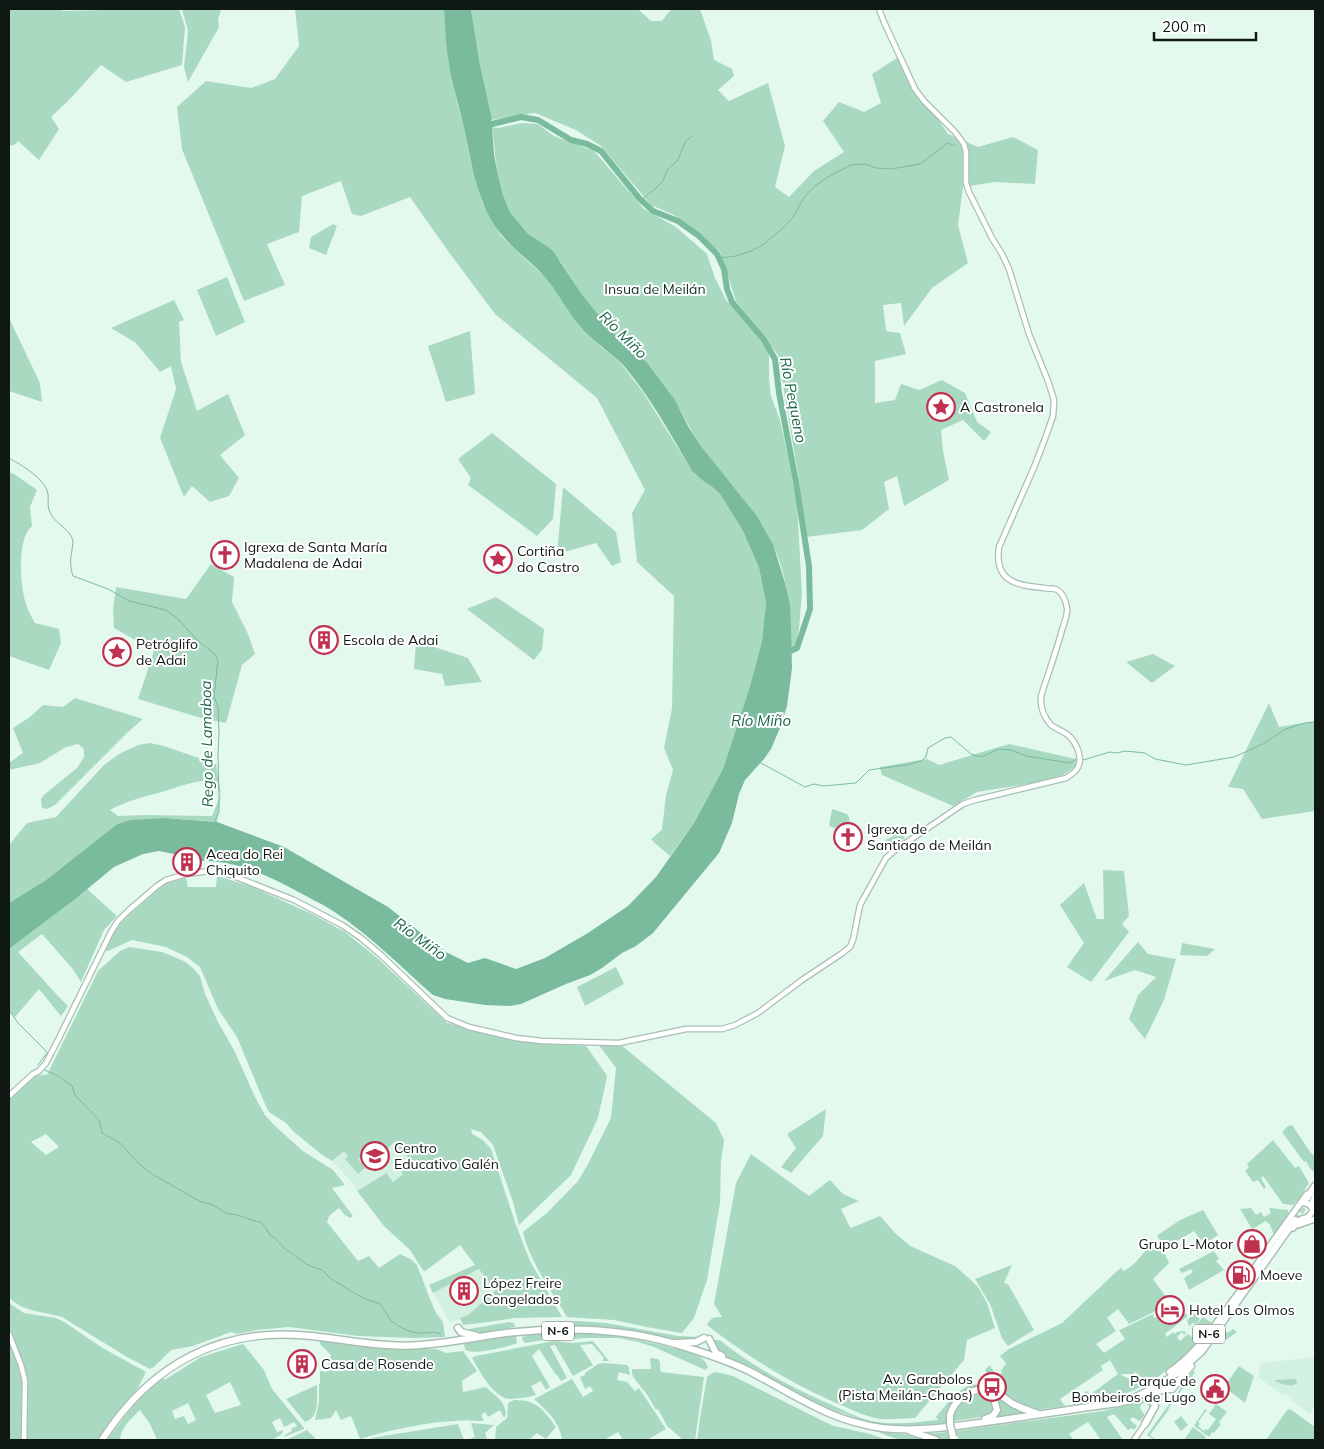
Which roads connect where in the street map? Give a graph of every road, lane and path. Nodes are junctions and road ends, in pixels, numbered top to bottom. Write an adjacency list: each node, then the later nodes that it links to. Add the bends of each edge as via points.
1 (880, 9): 2 (street, via 915,89 964,144 969,192 1009,268 1054,400 1046,436 999,547 998,557 1001,571 1012,583 1055,589 1064,599 1067,614 1040,704 1051,725 1067,734 1076,746 1080,761 1078,768 1066,778 963,804 894,850 886,858 860,905 850,947 758,1013 722,1029 686,1029 619,1043 542,1041 469,1027 447,1018 361,938 319,912 220,872 172,877 118,921 46,1063)
2 (9, 1096)
3 (1315, 1182): 6 (main road)
4 (1315, 1186): 7 (highway)
5 (1315, 1191): 7 (highway)
6 (1300, 1203): 7 (main road); 8 (main road)
7 (1312, 1204): 9 (main road)
8 (1296, 1210): 10 (main road); 13 (main road)
9 (1313, 1217): 10 (main road); 12 (main road)
10 (1303, 1218): 12 (main road)
11 (1294, 1219): 13 (highway, N-6)
12 (1294, 1227): 13 (main road)
13 (1240, 1294): 18 (highway, N-6); 23 (highway, N-6, via 1184,1362 1155,1382)
14 (9, 1334): 29 (street, via 25,1381)
15 (481, 1337): 16 (highway, N-6); 16 (highway, via 456,1328); 17 (highway, N-6, via 533,1331 601,1331)
16 (451, 1342): 30 (highway, N-6, via 396,1346 296,1335 238,1338 190,1357 162,1374 128,1405)
17 (674, 1344): 19 (highway, N-6); 19 (highway, via 707,1339 716,1353)
18 (1202, 1351): 21 (highway, N-6, via 1172,1389); 22 (highway, N-6, via 1180,1371)
19 (733, 1364): 27 (highway, N-6, via 835,1416)
20 (978, 1390): 24 (highway, via 990,1390); 26 (highway, via 992,1395 996,1403 995,1414); 28 (highway, bridge, via 964,1396 953,1407 950,1424)
21 (1146, 1396): 22 (highway); 25 (highway, via 1154,1406)
22 (1130, 1400): 23 (highway, N-6)
23 (1110, 1404): 24 (highway, N-6)
24 (1040, 1415): 26 (highway, N-6)
25 (1145, 1424): 32 (street)
26 (957, 1426): 27 (highway, N-6)
27 (901, 1430): 31 (highway)
28 (954, 1439)
29 (24, 1440)
30 (102, 1440)
31 (936, 1440)
32 (1134, 1440)

